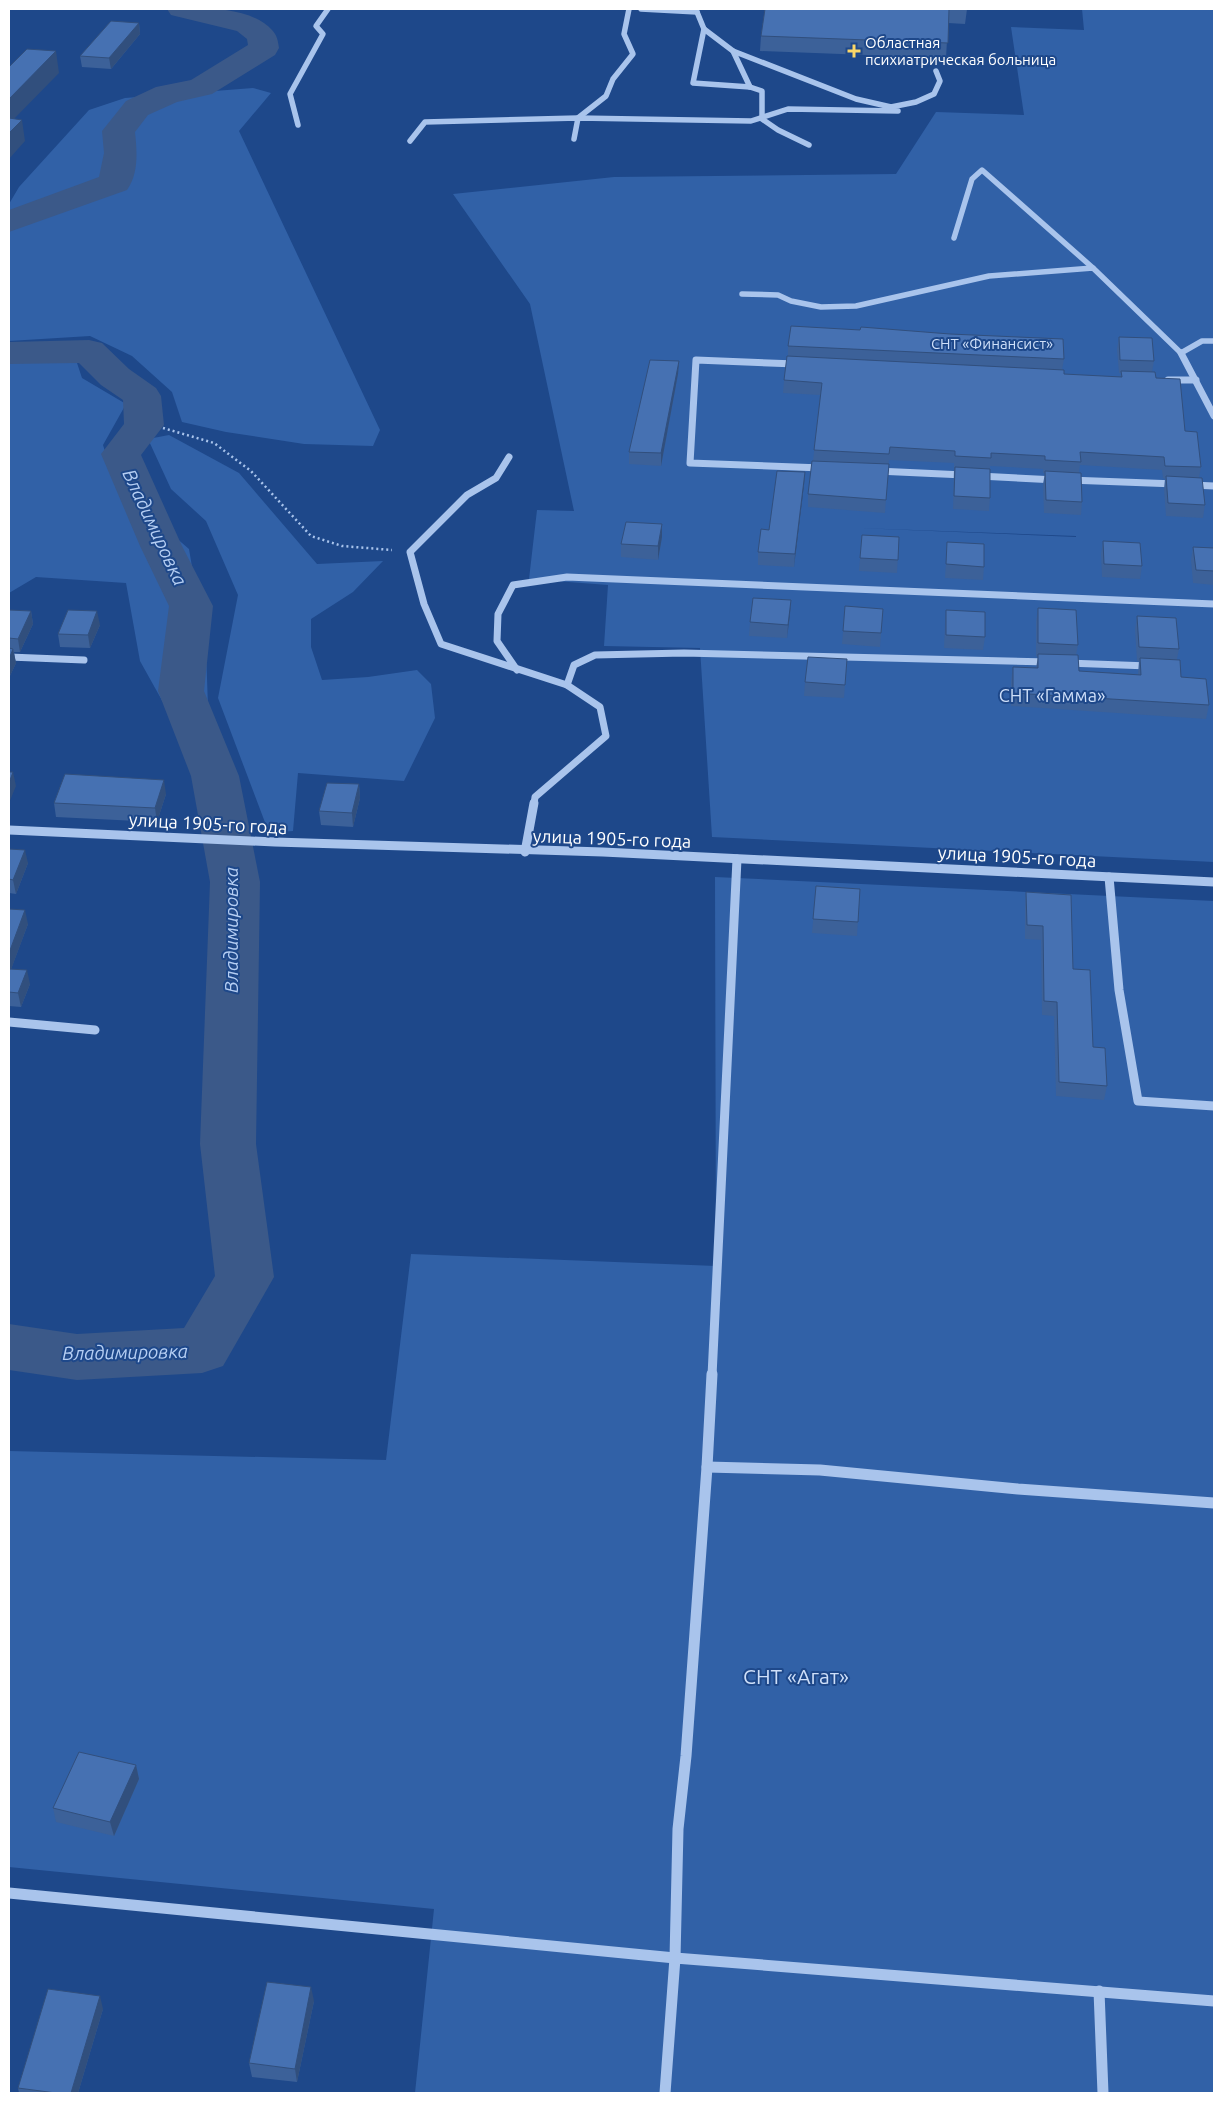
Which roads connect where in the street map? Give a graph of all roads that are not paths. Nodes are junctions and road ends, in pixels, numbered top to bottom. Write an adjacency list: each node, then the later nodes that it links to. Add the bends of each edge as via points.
1 (328, 9): 12 (street, via 316,26 323,34 290,94)
2 (629, 9): 10 (street, via 624,34 633,54 613,79 606,96)
3 (641, 9): 4 (street)
4 (698, 10): 5 (street)
5 (704, 29): 6 (street); 8 (street, via 693,83)
6 (732, 51): 8 (street); 9 (street, via 856,99)
7 (936, 71): 9 (street, via 940,81 934,94 916,102)
8 (750, 87): 11 (street, via 762,91)
9 (890, 107): 11 (street, via 898,111 788,109)
10 (578, 118): 11 (street); 13 (street); 14 (street, via 425,122)
11 (762, 119): 15 (street)
12 (298, 125)
13 (574, 139)
14 (410, 141)
15 (809, 144)
16 (954, 238): 17 (street, via 972,179 982,170)
17 (1093, 268): 18 (street, via 989,276 856,306 821,307 778,295); 20 (street)
18 (742, 294)
19 (1214, 341): 20 (street, via 1202,342)
20 (1181, 353): 24 (street)
21 (696, 360): 22 (street); 27 (street, via 690,463)
22 (802, 364)
23 (1156, 379): 24 (street)
24 (1196, 380): 25 (street)
25 (1214, 416)
26 (509, 457): 34 (street, via 496,478 467,495 410,552 424,604 441,644)
27 (832, 469)
28 (870, 471): 29 (street)
29 (1214, 486)
30 (1214, 604): 34 (street, via 567,577 513,585 509,592 498,614 497,641)
31 (9, 657): 32 (street)
32 (84, 660)
33 (1156, 666): 35 (street, via 704,653 595,655 574,665)
34 (517, 670): 35 (street)
35 (567, 685): 37 (street, via 600,707 606,736 535,797)
36 (9, 830): 37 (street, улица 1905-го года)
37 (525, 852): 38 (street, улица 1905-го года, via 602,852)
38 (737, 859): 39 (street, улица 1905-го года); 44 (street)
39 (1110, 877): 40 (street, улица 1905-го года); 43 (street, via 1119,990 1138,1102)
40 (1214, 882)
41 (9, 1022): 42 (street)
42 (95, 1030)
43 (1214, 1106)
44 (707, 1467): 45 (street, via 820,1470); 47 (street, via 678,1830)
45 (1214, 1504)
46 (9, 1893): 47 (street)
47 (675, 1958): 48 (street); 50 (street)
48 (1099, 1991): 49 (street); 51 (street)
49 (1214, 2001)
50 (665, 2093)
51 (1103, 2093)

